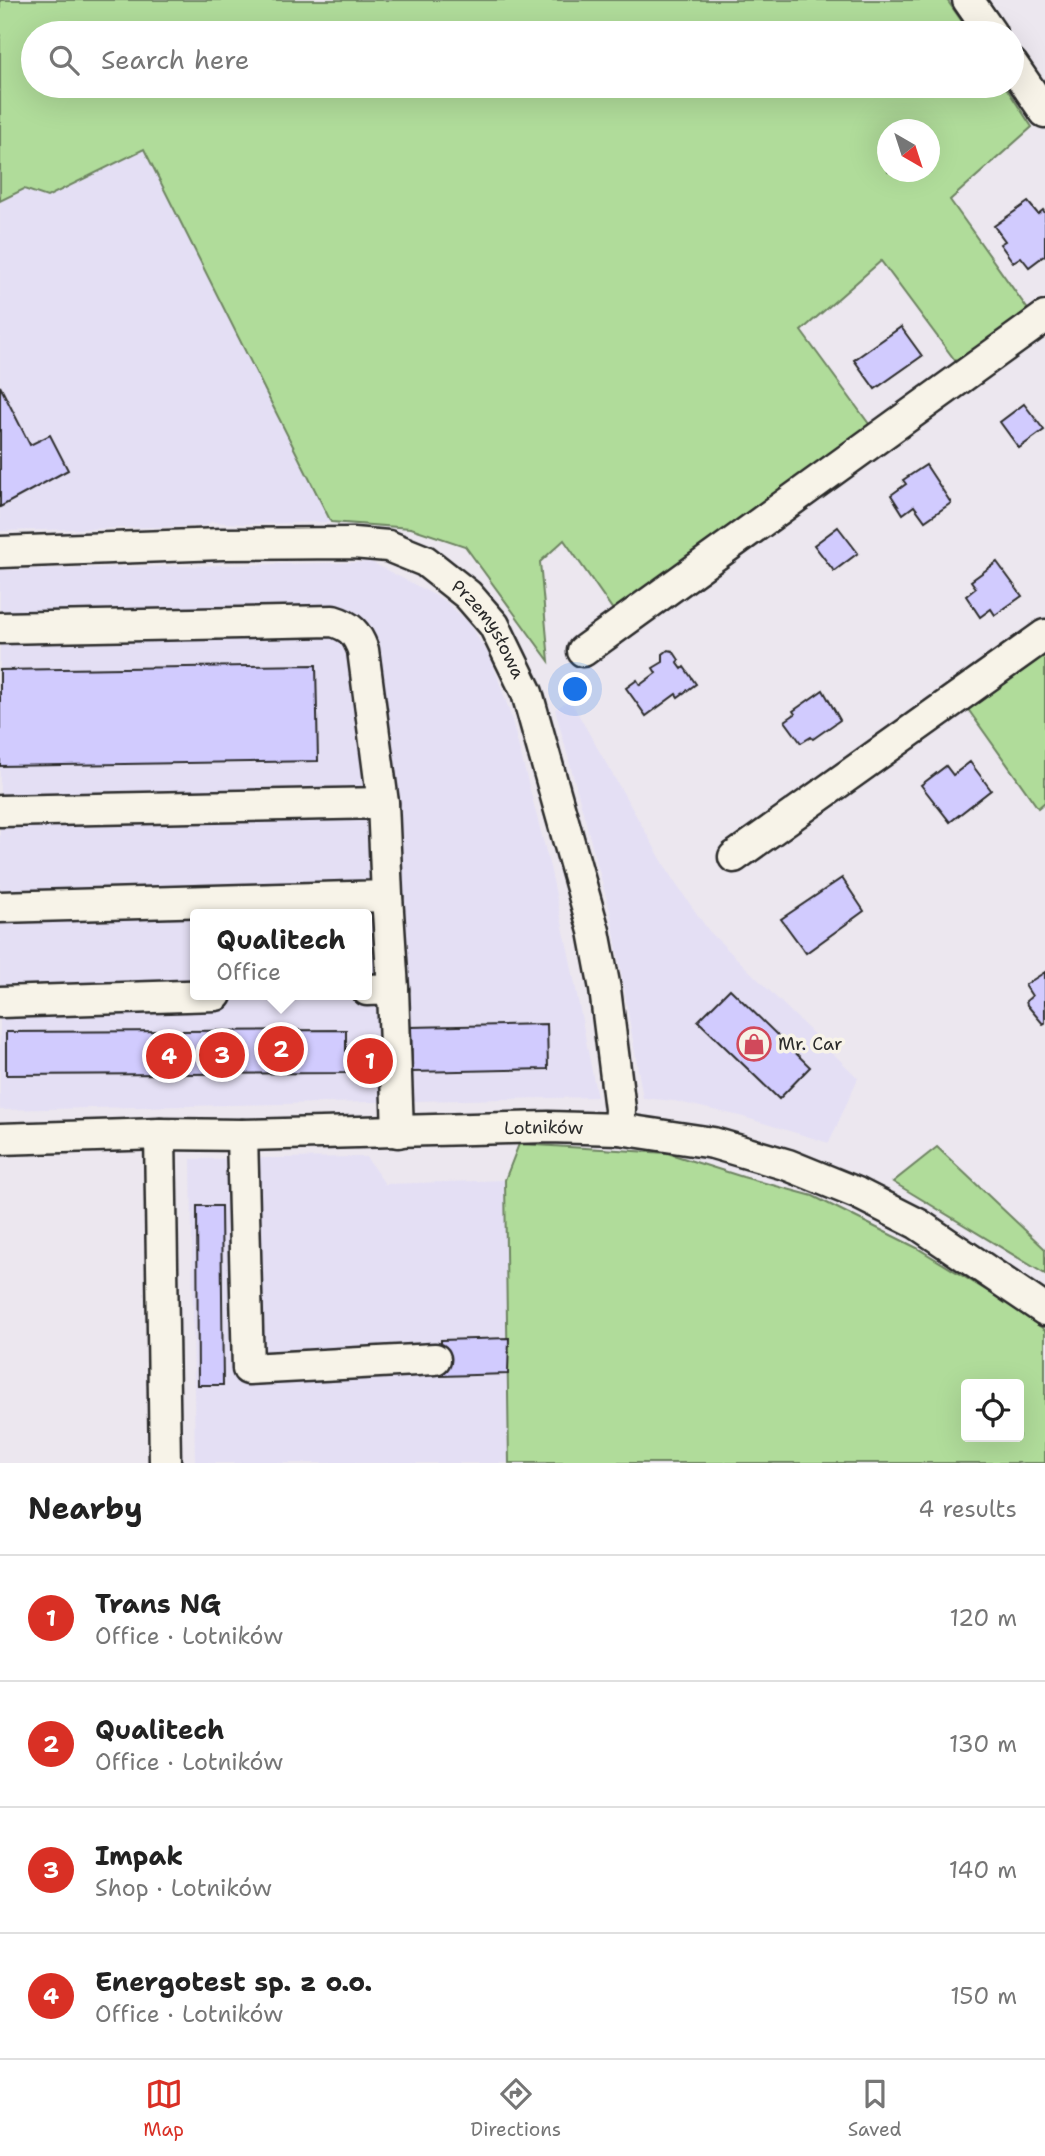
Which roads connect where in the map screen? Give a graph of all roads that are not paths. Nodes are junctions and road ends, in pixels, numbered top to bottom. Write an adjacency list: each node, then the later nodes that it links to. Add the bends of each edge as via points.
1 (968, 0): 2 (street)
2 (983, 21)
3 (1024, 81): 4 (street)
4 (1045, 112)
5 (1045, 317): 9 (street)
6 (0, 552): 18 (street, Przemysłowa, via 222,544 388,546 425,561 468,595 494,625 531,705 594,931 605,989)
7 (0, 628): 10 (street, via 333,621 348,626 363,650)
8 (1045, 635): 12 (street)
9 (583, 651)
10 (383, 803): 11 (street); 13 (street)
11 (0, 811)
12 (734, 857)
13 (387, 896): 14 (street); 15 (street)
14 (0, 907)
15 (380, 989): 19 (street)
16 (190, 996): 17 (street)
17 (0, 1002)
18 (619, 1129): 19 (street, Lotników); 23 (street, Lotników, via 713,1143 788,1165 857,1194 918,1224)
19 (398, 1132): 21 (street, Lotników)
20 (160, 1133): 21 (street, Lotników); 22 (street, Lotników); 25 (street)
21 (242, 1135): 24 (street, via 248,1368)
22 (0, 1139)
23 (1045, 1310)
24 (435, 1359)
25 (165, 1463)

